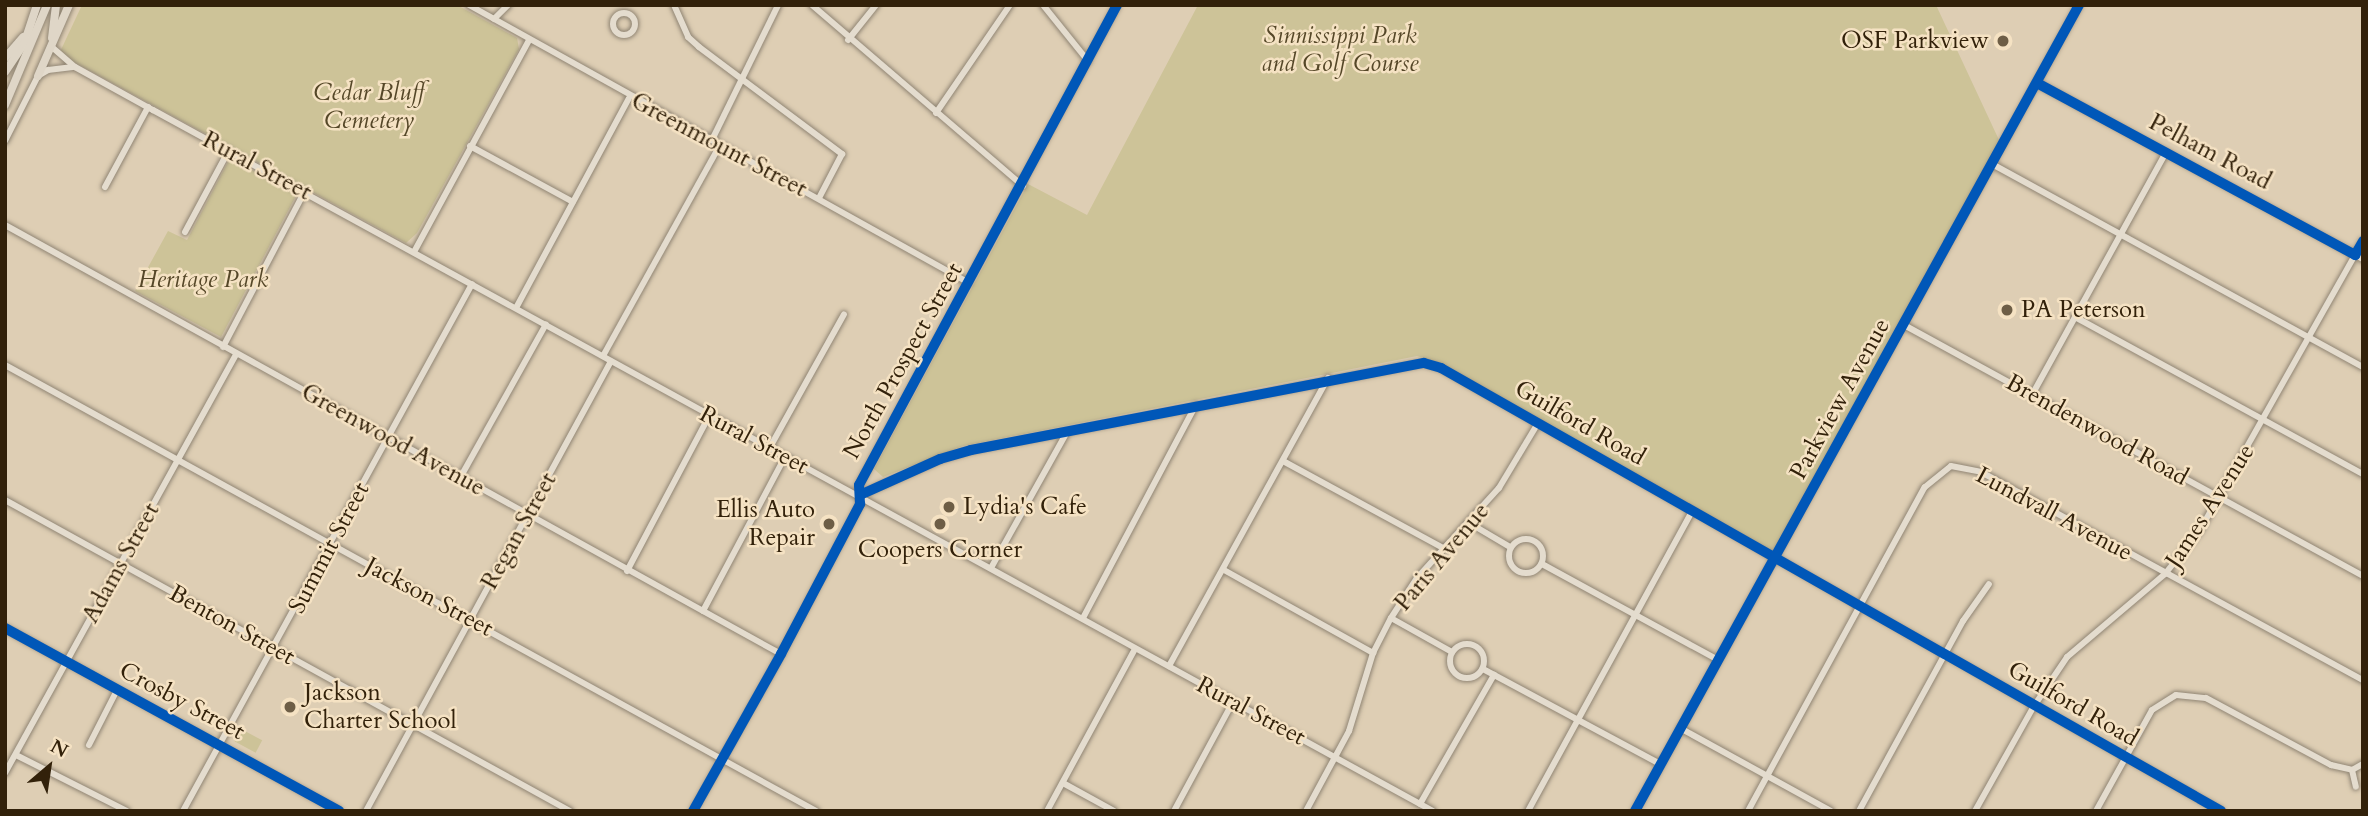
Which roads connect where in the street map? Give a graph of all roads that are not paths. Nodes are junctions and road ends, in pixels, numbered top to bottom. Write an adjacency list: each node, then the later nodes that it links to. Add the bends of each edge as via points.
1 (37, 5): 18 (main road)
2 (47, 5): 30 (main road)
3 (56, 5): 21 (main road)
4 (69, 5): 21 (main road)
5 (469, 5): 17 (street, Greenmount Street)
6 (508, 5): 17 (street)
7 (631, 5): 16 (street)
8 (674, 5): 27 (street, via 688,37)
9 (778, 5): 27 (street)
10 (812, 5): 20 (street)
11 (876, 5): 20 (street)
12 (1010, 5): 32 (street)
13 (1043, 5): 23 (street)
14 (1117, 5): 23 (street, North Prospect Street)
15 (2079, 5): 28 (street, Parkview Avenue)
16 (629, 14)
17 (495, 19): 19 (street, Greenmount Street)
18 (32, 23): 22 (main road); 25 (main road)
19 (529, 40): 29 (street, Greenmount Street); 36 (street)
20 (848, 40): 32 (street)
21 (53, 48): 24 (street, Rural Street); 26 (main road)
22 (5, 58)
23 (1088, 61): 40 (street, North Prospect Street)
24 (75, 67): 26 (street); 31 (street, Rural Street)
25 (5, 72)
26 (38, 76): 34 (street)
27 (742, 79): 33 (street); 43 (street, via 842,154)
28 (2037, 83): 38 (street, Pelham Road); 39 (street, Parkview Avenue)
29 (629, 98): 33 (street, Greenmount Street); 44 (street)
30 (5, 105)
31 (148, 107): 37 (street, Rural Street); 41 (street)
32 (936, 113): 40 (street)
33 (712, 140): 35 (street, Greenmount Street)
34 (5, 141)
35 (720, 145): 43 (street, Greenmount Street); 62 (street)
36 (470, 146): 44 (street); 49 (street)
37 (229, 150): 42 (street, Rural Street); 46 (street)
38 (2166, 152): 47 (street); 50 (street, Pelham Road)
39 (1992, 164): 47 (street); 58 (street, Parkview Avenue)
40 (1023, 186): 52 (street, North Prospect Street)
41 (105, 187)
42 (305, 191): 49 (street, Rural Street); 60 (street)
43 (819, 198): 52 (street, Greenmount Street)
44 (573, 202): 54 (street)
45 (5, 225): 60 (street, Greenwood Avenue)
46 (185, 232)
47 (2120, 237): 56 (street); 59 (street)
48 (2363, 241): 50 (street, James Avenue)
49 (414, 252): 53 (street, Rural Street)
50 (2355, 254): 51 (street, Pelham Road); 59 (street, James Avenue)
51 (2363, 259)
52 (970, 283): 80 (street, North Prospect Street, via 859,485)
53 (472, 284): 54 (street, Rural Street); 73 (street, Summit Street)
54 (516, 308): 57 (street, Rural Street)
55 (844, 314): 74 (street)
56 (2075, 317): 67 (street); 70 (street)
57 (545, 324): 62 (street, Rural Street); 79 (street)
58 (1904, 325): 67 (street, Brendenwood Road); 89 (street, Parkview Avenue)
59 (2309, 338): 65 (street); 70 (street, James Avenue)
60 (223, 346): 61 (street, Greenwood Avenue)
61 (236, 354): 73 (street, Greenwood Avenue); 76 (street, Adams Street)
62 (603, 356): 63 (street, Rural Street)
63 (611, 361): 69 (street, Rural Street); 84 (street, Regan Street)
64 (5, 365): 76 (street, Jackson Street)
65 (2363, 368)
66 (1328, 379): 68 (street, Guilford Road); 71 (street, Guilford Road, via 1424,363); 77 (street)
67 (2032, 395): 81 (street, Brendenwood Road)
68 (1196, 405): 72 (street, Guilford Road); 101 (street)
69 (709, 415): 74 (street, Rural Street); 94 (street)
70 (2265, 421): 78 (street); 81 (street, James Avenue)
71 (1538, 423): 83 (street, Guilford Road); 85 (street, Paris Avenue)
72 (1066, 434): 80 (street, Guilford Road, via 953,454); 92 (street)
73 (389, 437): 79 (street, Greenwood Avenue); 86 (street, Summit Street)
74 (769, 449): 75 (street, Rural Street)
75 (785, 457): 80 (street, Rural Street); 99 (street)
76 (177, 460): 86 (street, Jackson Street); 90 (street, Adams Street)
77 (1283, 461): 88 (street); 93 (street)
78 (2363, 474)
79 (460, 478): 84 (street, Greenwood Avenue)
80 (860, 495): 92 (street, Rural Street); 109 (street, North Prospect Street, via 860,504)
81 (2221, 498): 95 (street, James Avenue); 96 (street, Brendenwood Road)
82 (5, 500): 90 (street, Benton Street)
83 (1692, 511): 89 (street, Guilford Road); 100 (street)
84 (527, 516): 94 (street, Greenwood Avenue); 103 (street, Regan Street)
85 (1471, 524): 87 (street); 88 (street, Paris Avenue)
86 (331, 545): 103 (street, Jackson Street); 105 (street, Summit Street)
87 (1510, 547): 91 (street, via 1523,539 1535,541 1542,550); 91 (street, via 1510,563 1518,571 1531,572)
88 (1445, 549): 102 (street, Paris Avenue)
89 (1776, 558): 98 (street, Guilford Road); 111 (street, Parkview Avenue)
90 (120, 563): 105 (street, Benton Street); 112 (street, Adams Street)
91 (1542, 564): 100 (street)
92 (991, 568): 101 (street, Rural Street)
93 (1224, 570): 108 (street); 113 (street)
94 (627, 571): 99 (street, Greenwood Avenue)
95 (2165, 574): 98 (street, Lundvall Avenue, via 1981,472 1951,466 1925,487); 116 (street, Lundvall Avenue); 119 (street, James Avenue, via 2067,657)
96 (2363, 576)
97 (1989, 584): 110 (street)
98 (1859, 606): 110 (street, Guilford Road); 133 (street, Lundvall Avenue)
99 (703, 611): 109 (street, Greenwood Avenue)
100 (1634, 614): 111 (street); 120 (street)
101 (1083, 618): 106 (street, Rural Street)
102 (1391, 618): 107 (street); 108 (street, Paris Avenue)
103 (470, 619): 121 (street, Regan Street); 127 (street, Jackson Street)
104 (5, 628): 112 (street, Crosby Street)
105 (275, 648): 121 (street, Benton Street); 124 (street, Summit Street)
106 (1135, 649): 113 (street, Rural Street); 134 (street)
107 (1452, 652): 114 (street, via 1463,645 1475,646 1483,655); 114 (street, via 1451,667 1460,676 1473,677)
108 (1373, 653): 126 (street, Paris Avenue, via 1349,731)
109 (781, 654): 127 (street, North Prospect Street)
110 (1944, 656): 119 (street, Guilford Road); 156 (street)
111 (1718, 660): 122 (street, Parkview Avenue)
112 (67, 662): 117 (street, Crosby Street); 125 (street, Adams Street)
113 (1169, 666): 118 (street, Rural Street)
114 (1483, 669): 115 (street)
115 (1494, 675): 120 (street); 137 (street)
116 (2363, 680)
117 (117, 690): 123 (street); 124 (street, Crosby Street)
118 (1233, 702): 126 (street, Rural Street); 149 (street)
119 (2034, 706): 128 (street, Guilford Road); 157 (street, James Avenue)
120 (1577, 719): 129 (street); 152 (street)
121 (414, 725): 143 (street, Regan Street); 144 (street, Benton Street)
122 (1680, 728): 129 (street, Parkview Avenue); 133 (street)
123 (89, 745)
124 (221, 745): 136 (street, Crosby Street); 140 (street, Summit Street)
125 (16, 755): 132 (street, Adams Street); 139 (street)
126 (1336, 757): 137 (street, Rural Street); 150 (street, Paris Avenue)
127 (721, 758): 145 (street, North Prospect Street); 146 (street, Jackson Street)
128 (2124, 758): 131 (street, via 2152,710 2162,701 2190,694 2206,698 2331,765); 138 (street, Guilford Road); 158 (street)
129 (1660, 764): 153 (street, Parkview Avenue)
130 (2363, 764): 131 (street)
131 (2352, 770): 135 (street)
132 (5, 773)
133 (1767, 775): 154 (street, Lundvall Avenue); 155 (street)
134 (1063, 783): 147 (street); 148 (street)
135 (2356, 787)
136 (321, 801): 141 (street); 142 (street, Crosby Street)
137 (1420, 804): 151 (street, Rural Street)
138 (2215, 809)
139 (127, 811)
140 (183, 811)
141 (316, 811)
142 (339, 811)
143 (366, 811)
144 (570, 811)
145 (693, 811)
146 (816, 811)
147 (1047, 811)
148 (1114, 811)
149 (1174, 811)
150 (1306, 811)
151 (1433, 811)
152 (1528, 811)
153 (1635, 811)
154 (1748, 811)
155 (1831, 811)
156 (1859, 811)
157 (1975, 811)
158 (2096, 811)

